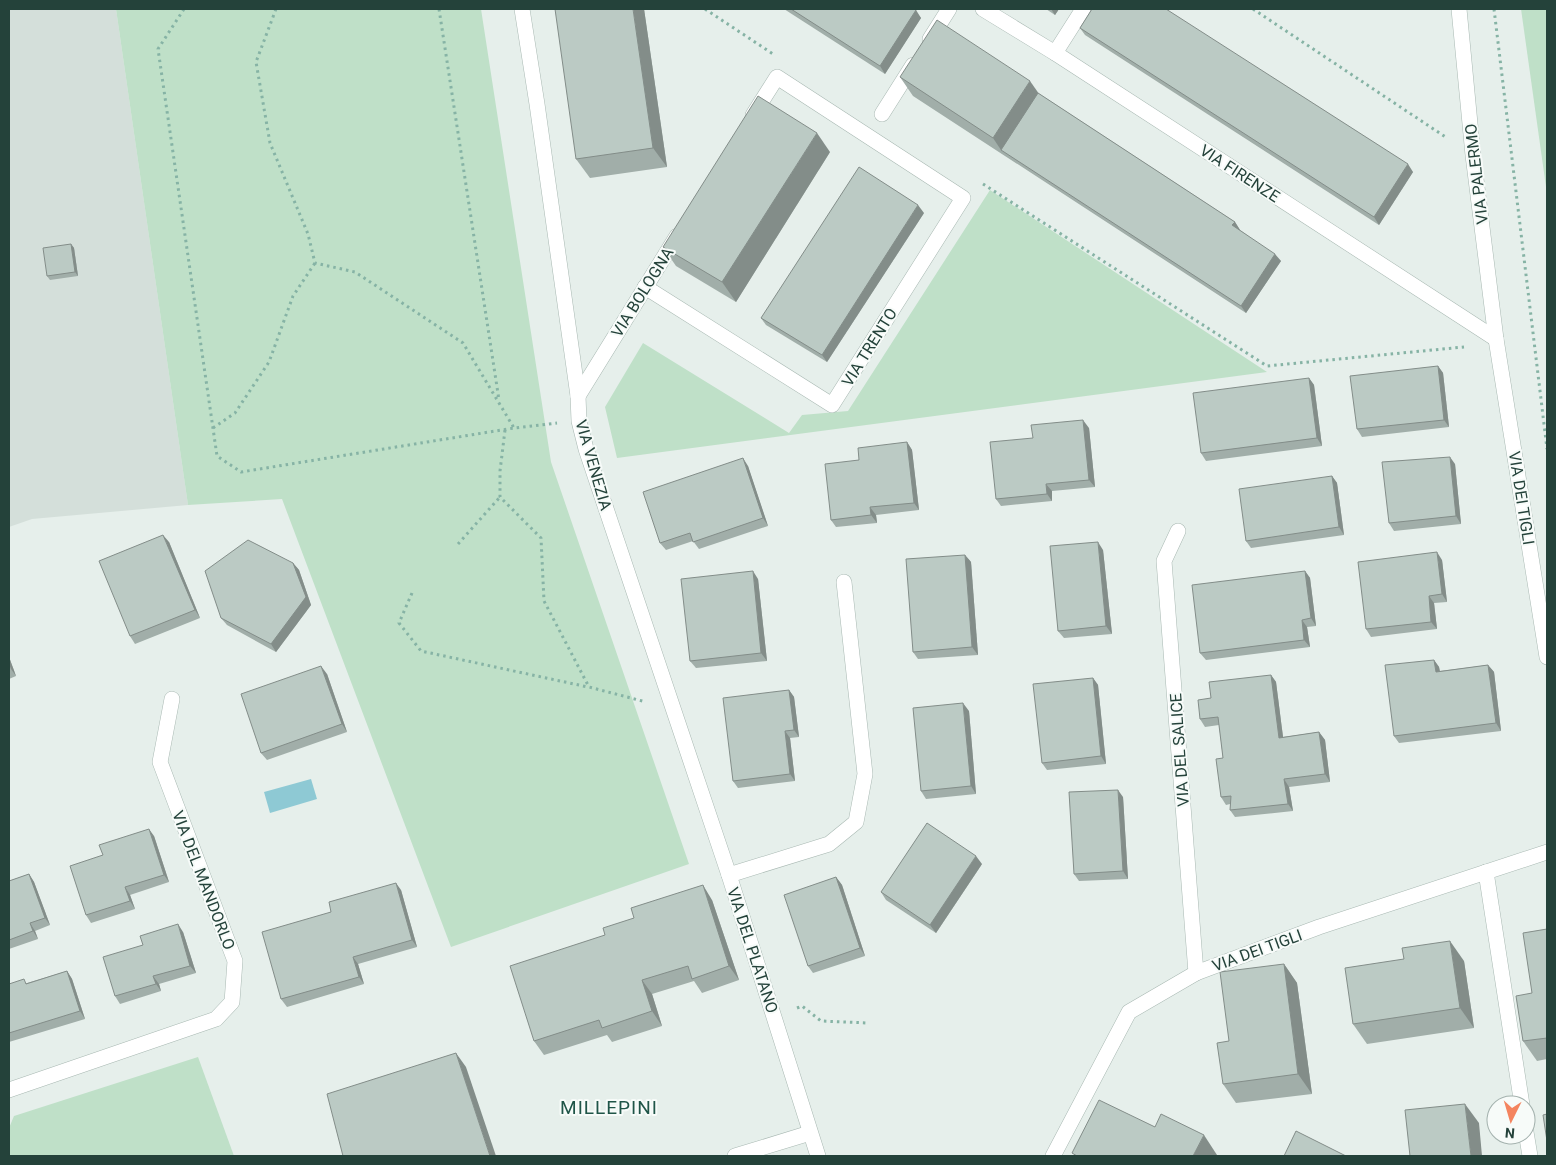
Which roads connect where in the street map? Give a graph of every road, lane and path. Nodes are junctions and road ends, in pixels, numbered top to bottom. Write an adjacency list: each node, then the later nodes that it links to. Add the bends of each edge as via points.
1 (184, 9): 25 (path, via 158,49)
2 (276, 9): 19 (path, via 256,62 270,143 308,234)
3 (439, 9): 23 (path)
4 (522, 9): 22 (street, VIA VENEZIA)
5 (705, 9): 13 (path)
6 (949, 9): 14 (street)
7 (983, 9): 12 (street, VIA FIRENZE)
8 (1083, 9): 12 (street)
9 (1254, 9): 16 (path)
10 (1459, 9): 16 (street, VIA PALERMO)
11 (1494, 9): 28 (path)
12 (1055, 53): 21 (street, VIA FIRENZE)
13 (778, 57)
14 (882, 114)
15 (746, 127): 20 (street, VIA TRENTO, via 778,76 963,198 832,405)
16 (1473, 155): 21 (street, VIA PALERMO)
17 (975, 179): 21 (path, via 1267,366)
18 (687, 220): 20 (street, VIA BOLOGNA)
19 (315, 263): 23 (path, via 355,272 463,342); 25 (path, via 292,296 269,362 234,412)
20 (644, 287): 22 (street, VIA BOLOGNA)
21 (1497, 342): 34 (street, VIA DEI TIGLI)
22 (578, 396): 24 (street, VIA VENEZIA)
23 (499, 403): 26 (path)
24 (580, 421): 26 (path); 37 (street, VIA VENEZIA, via 586,449)
25 (213, 428): 27 (path, via 217,456 242,472)
26 (514, 428): 27 (path)
27 (505, 430): 29 (path)
28 (1547, 449)
29 (500, 496): 31 (path); 35 (path, via 541,538 544,601)
30 (1178, 531): 41 (street, VIA DEL SALICE, via 1164,561)
31 (458, 544)
32 (844, 582): 40 (street, VIA DEL PLATANO, via 865,774 856,822 829,844)
33 (412, 593): 35 (path, via 399,623 420,651)
34 (1547, 657)
35 (589, 687): 37 (path)
36 (172, 698): 44 (street, VIA DEL MANDORLO, via 160,762 235,961 232,1002 216,1019)
37 (673, 709): 40 (street, VIA VENEZIA)
38 (1547, 852): 39 (street, VIA DEI TIGLI)
39 (1486, 872): 41 (street, VIA DEI TIGLI, via 1319,927); 45 (street)
40 (729, 875): 46 (street, VIA DEL PLATANO)
41 (1196, 973): 49 (street, VIA DEI TIGLI, via 1129,1012)
42 (802, 1006): 43 (path, via 821,1021)
43 (868, 1023)
44 (9, 1090)
45 (1520, 1095)
46 (810, 1132): 47 (street); 48 (street)
47 (735, 1156)
48 (818, 1156)
49 (1053, 1156)

